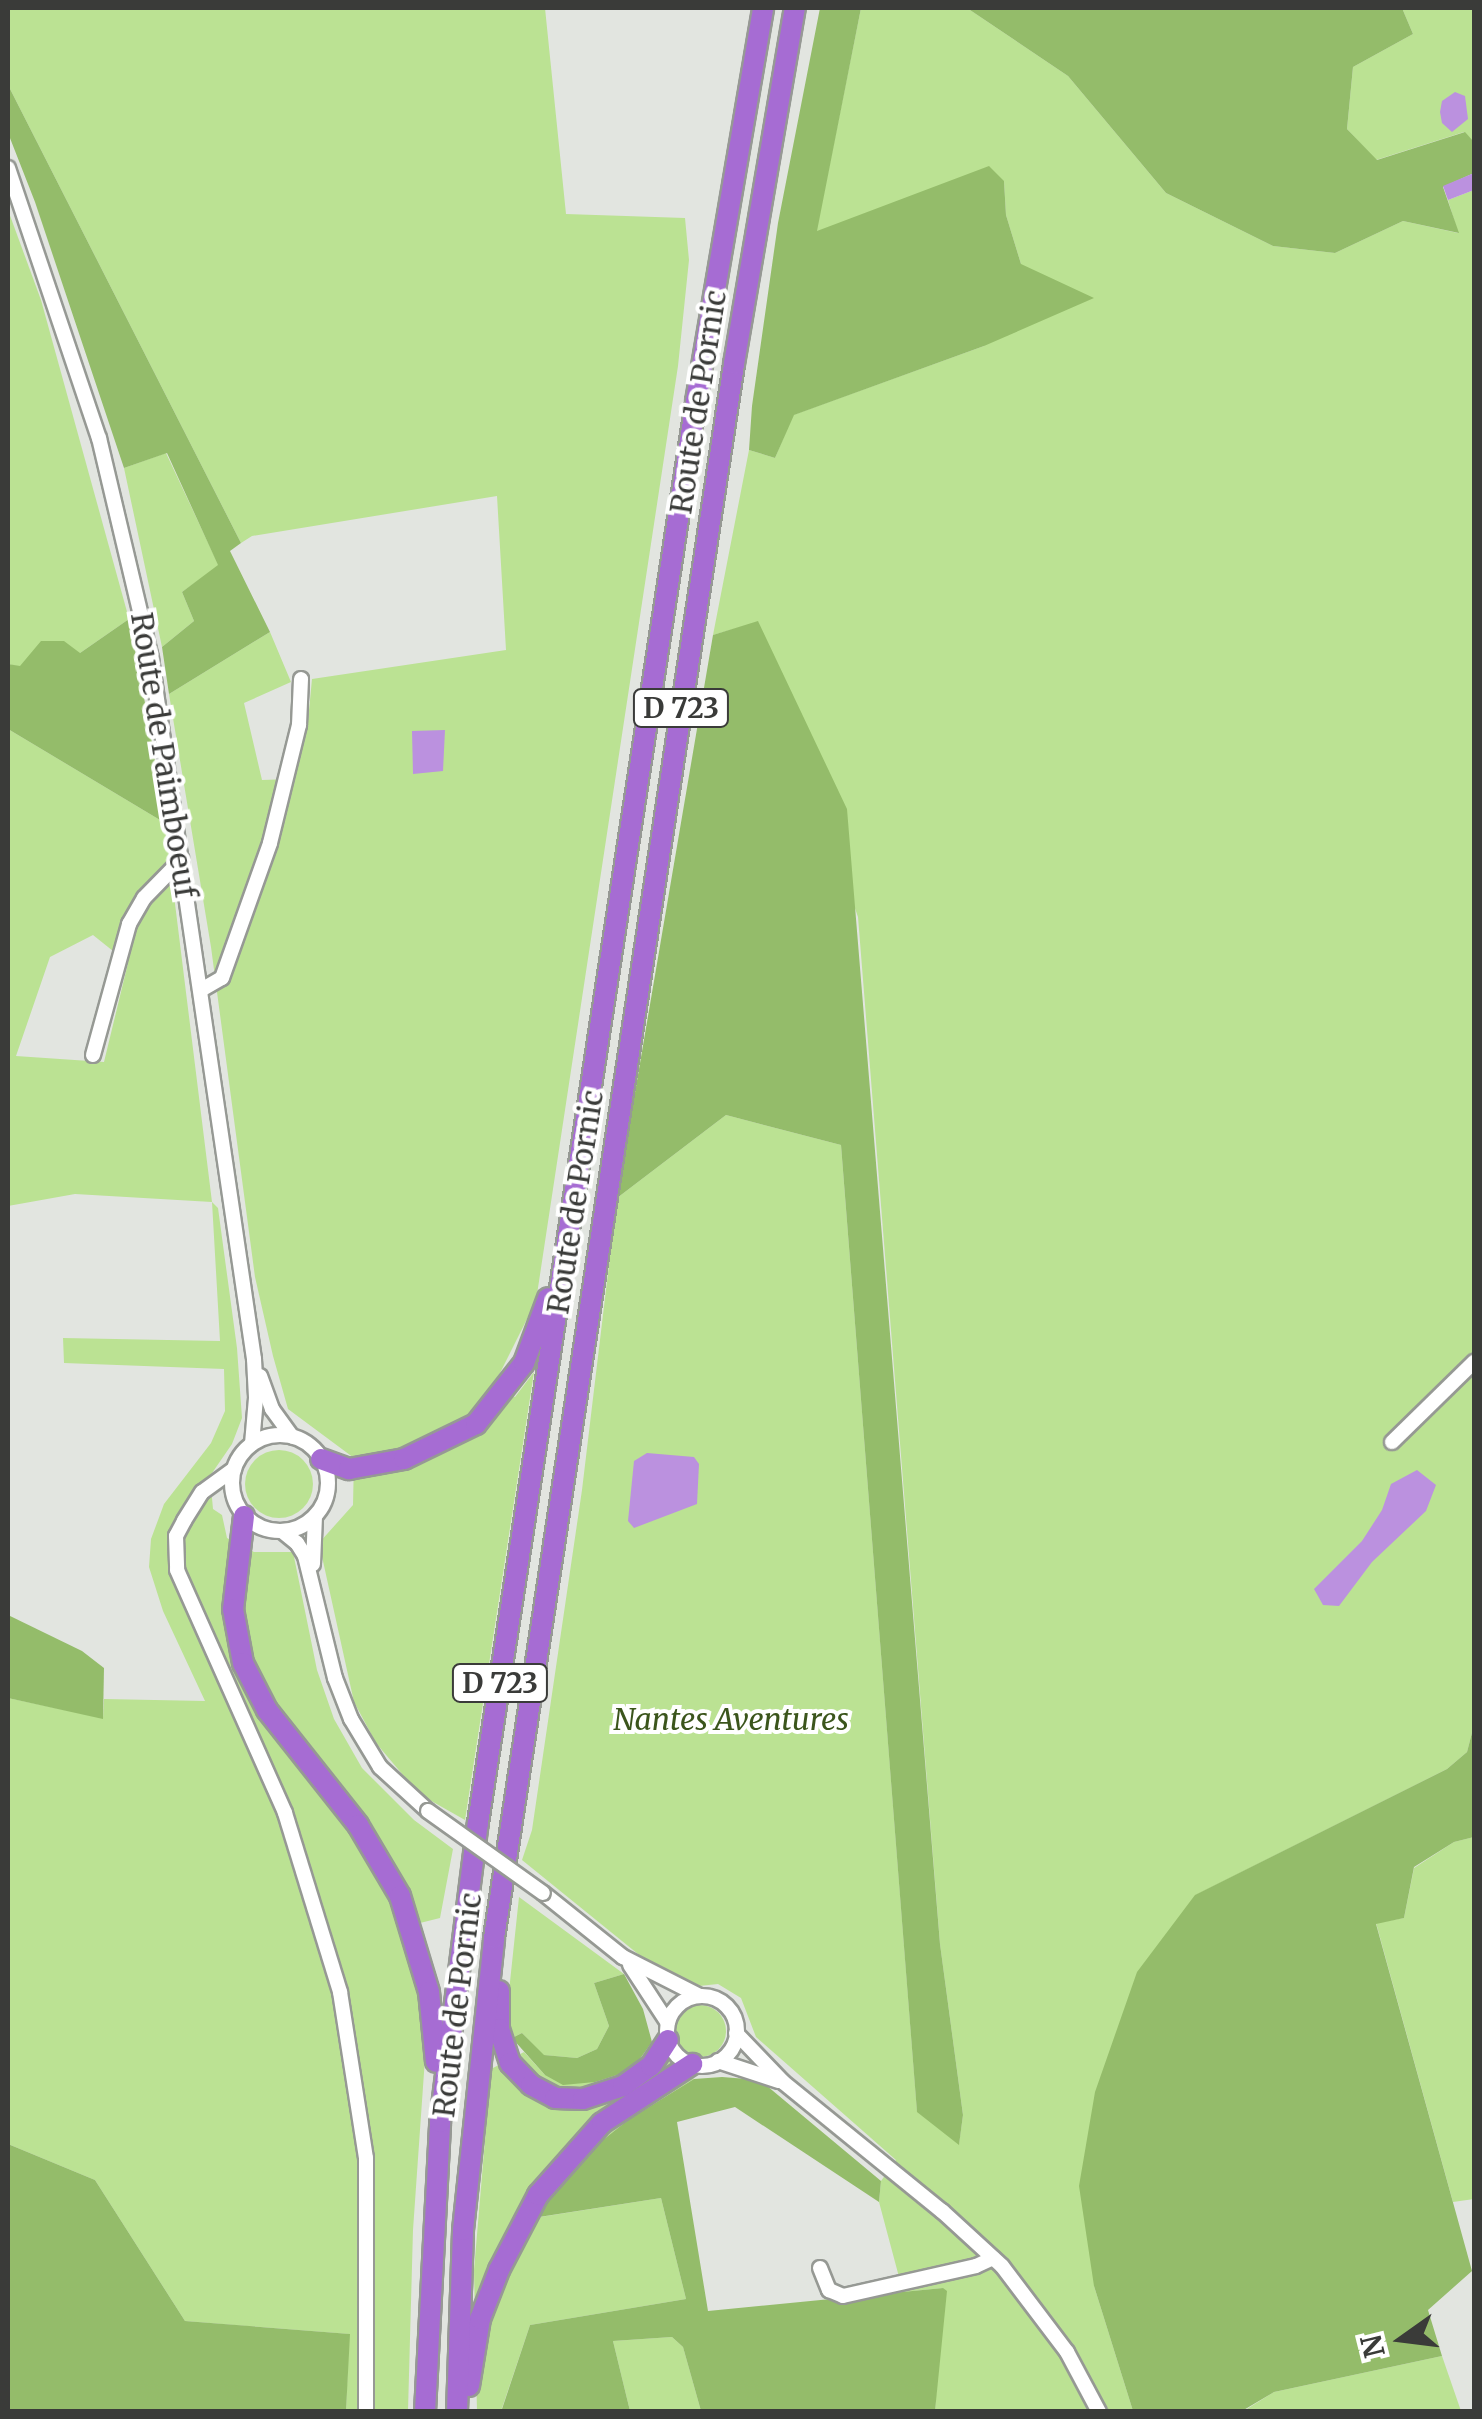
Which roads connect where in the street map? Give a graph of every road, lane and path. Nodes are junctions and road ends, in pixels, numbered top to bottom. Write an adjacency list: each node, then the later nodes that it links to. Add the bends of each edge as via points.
1 (763, 8): 8 (highway, Route de Pornic / D 723)
2 (795, 8): 21 (highway, Route de Pornic / D 723, via 728,402)
3 (8, 168): 5 (street, Route de Paimboeuf, via 113,492 159,698)
4 (302, 679): 6 (street, via 298,726 270,844 222,978)
5 (182, 859): 6 (street, Route de Paimboeuf); 7 (street, via 129,924)
6 (202, 990): 9 (street, Route de Paimboeuf)
7 (93, 1055)
8 (567, 1244): 14 (highway, via 552,1270 544,1314 524,1363 476,1424 404,1459 349,1469); 29 (highway, Route de Pornic / D 723, via 478,1824)
9 (254, 1359): 11 (street, Route de Paimboeuf, via 272,1410); 13 (street, Route de Paimboeuf)
10 (1474, 1362): 12 (street)
11 (292, 1437): 13 (street); 14 (street)
12 (1392, 1442)
13 (252, 1444): 15 (street)
14 (321, 1459): 18 (street, via 327,1490)
15 (234, 1470): 16 (street, via 202,1492); 17 (street)
16 (193, 1507): 17 (street, via 212,1496); 32 (street, via 176,1536 178,1570 286,1814 340,1992 366,2158)
17 (240, 1508): 19 (street, via 261,1528); 29 (highway, via 233,1609 243,1663 267,1710 358,1826 400,1896 434,2020 433,2093)
18 (316, 1515): 19 (street); 20 (street)
19 (282, 1531): 20 (street, via 298,1542)
20 (314, 1587): 22 (street, bridge, via 335,1678 380,1767 428,1811)
21 (503, 1884): 24 (highway, via 508,1915 499,2029 520,2076 546,2095 583,2099 623,2086 651,2066); 34 (highway, Route de Pornic / D 723, via 468,2177)
22 (623, 1957): 23 (street); 24 (street)
23 (701, 1996): 24 (street, via 684,2001); 25 (street, via 727,2007)
24 (668, 2031): 27 (street, via 677,2055)
25 (736, 2033): 26 (street); 28 (street)
26 (718, 2061): 27 (street); 28 (street)
27 (692, 2064): 34 (highway, via 602,2123 538,2195 498,2270 480,2319 468,2396)
28 (783, 2082): 30 (street)
29 (440, 2122): 33 (highway, Route de Pornic / D 723)
30 (993, 2258): 31 (street, via 843,2296 829,2290); 35 (street, via 1067,2352)
31 (820, 2268)
32 (366, 2412)
33 (424, 2412)
34 (458, 2412)
35 (1099, 2412)

